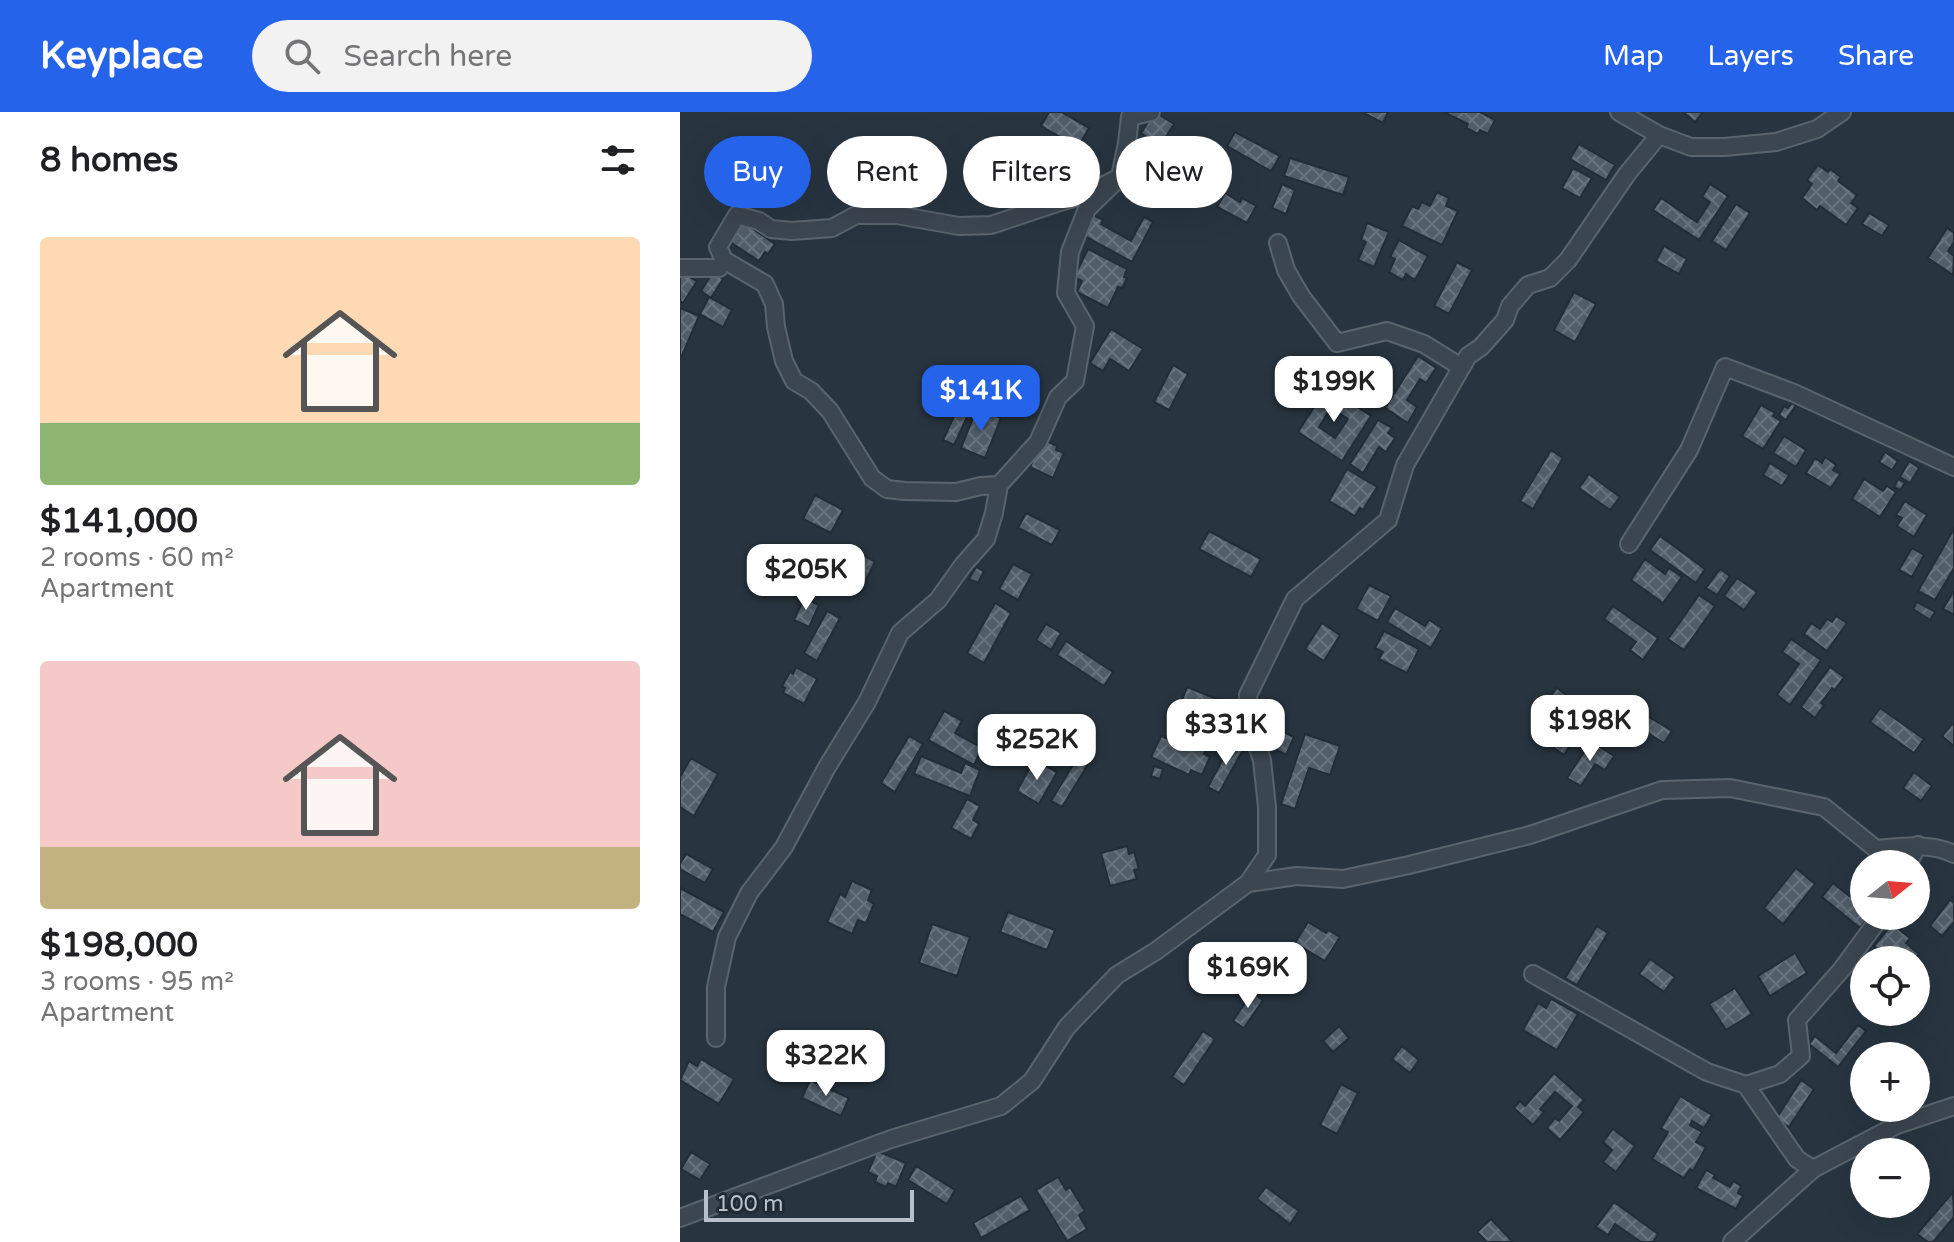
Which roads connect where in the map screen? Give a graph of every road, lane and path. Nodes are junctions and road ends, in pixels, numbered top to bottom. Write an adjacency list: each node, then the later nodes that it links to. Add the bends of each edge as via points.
1 (1151, 112): 4 (street)
2 (1619, 112): 5 (street)
3 (1842, 112): 5 (street, via 1817,129 1776,142 1691,147)
4 (1126, 114): 6 (street)
5 (1659, 135): 12 (street, via 1568,260 1550,278 1528,285 1505,320)
6 (1127, 136)
7 (1116, 179): 10 (street, via 1085,195 991,225 856,215 832,228 792,231 737,215 718,247)
8 (1116, 181): 14 (street, via 1087,209 1070,252 1066,293 1085,326 1075,381 1058,397 1038,442)
9 (1278, 243): 12 (street, via 1301,296 1337,343 1387,331 1424,344)
10 (724, 260): 11 (street, via 719,268); 14 (street, via 765,284 794,381 830,411 872,478 887,489 904,491 956,492)
11 (680, 268)
12 (1461, 367): 19 (street, via 1405,465 1388,520 1295,599 1248,695 1267,807 1267,855)
13 (1954, 467): 15 (street, via 1725,367 1689,450)
14 (999, 485): 22 (street, via 986,539 938,600 900,633 784,847 749,893 727,937 716,987)
15 (1629, 544)
16 (1918, 845): 17 (street); 18 (street); 19 (street, via 1876,849 1824,807 1730,788 1662,790 1530,835 1409,865 1343,879 1297,876)
17 (1915, 850)
18 (1954, 854)
19 (1248, 883): 26 (street, via 1117,975 1067,1027 1032,1081 1001,1106 891,1139)
20 (1871, 930): 23 (street, via 1797,1020 1801,1056 1780,1074)
21 (1533, 974): 23 (street, via 1707,1072)
22 (716, 1038)
23 (1746, 1085): 25 (street, via 1797,1159)
24 (1954, 1106): 25 (street, via 1897,1125)
25 (1813, 1169): 27 (street)
26 (680, 1218)
27 (1732, 1242)

